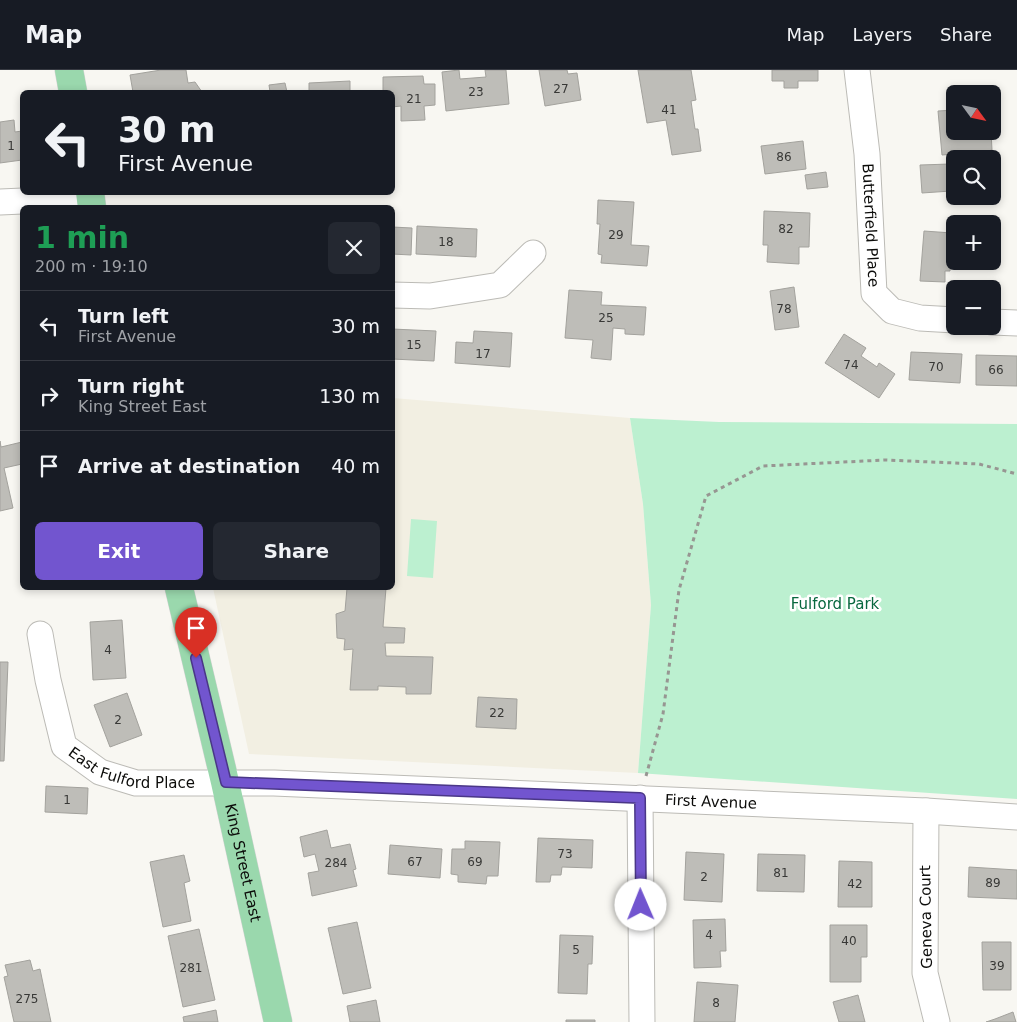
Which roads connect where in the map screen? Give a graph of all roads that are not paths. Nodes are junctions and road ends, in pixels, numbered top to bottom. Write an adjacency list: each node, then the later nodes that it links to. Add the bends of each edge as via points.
1 (69, 70): 3 (main road)
2 (857, 70): 8 (street, Butterfield Place, via 867,154 874,292 892,311 920,318)
3 (73, 90)
4 (91, 199): 5 (street)
5 (0, 202)
6 (533, 253): 7 (street, via 500,285 430,296)
7 (395, 295)
8 (946, 319)
9 (1001, 322): 10 (street)
10 (1017, 323)
11 (179, 590): 13 (main road, King Street East)
12 (40, 634): 13 (street, East Fulford Place, via 64,746 100,772 136,783)
13 (226, 782): 14 (street, First Avenue); 17 (main road, King Street East)
14 (640, 798): 15 (street, First Avenue); 18 (street)
15 (926, 811): 16 (street, First Avenue); 19 (street, Geneva Court, via 926,973)
16 (1017, 817)
17 (278, 1022)
18 (642, 1022)
19 (937, 1022)

